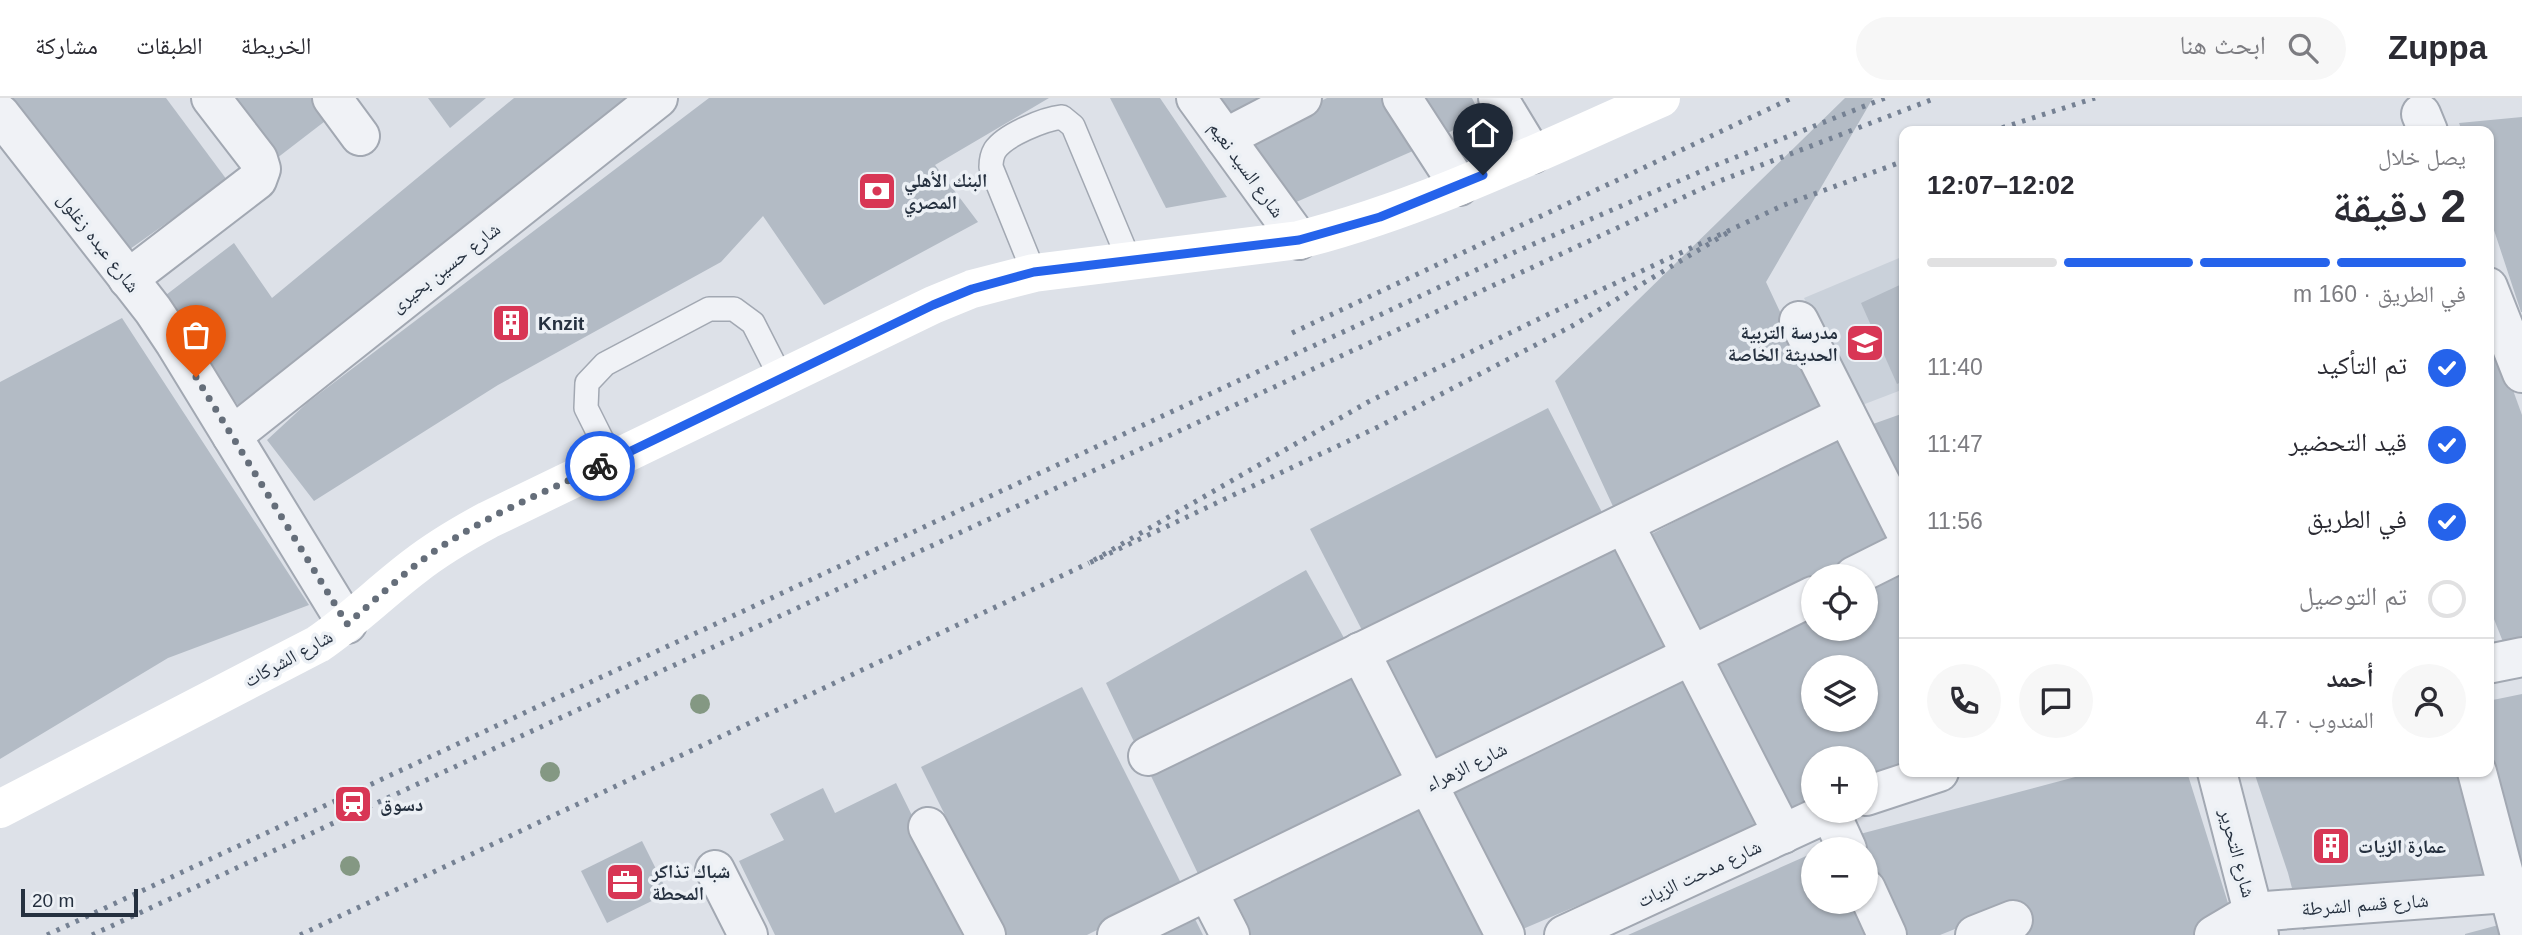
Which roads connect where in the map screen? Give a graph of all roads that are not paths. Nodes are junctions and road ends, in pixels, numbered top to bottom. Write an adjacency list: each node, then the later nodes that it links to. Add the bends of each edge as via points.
1 (211, 98): 17 (street, via 258,159 260,175)
2 (332, 98): 10 (street)
3 (658, 98): 23 (street, شارع حسين بحيرى)
4 (1196, 98): 11 (street, شارع السيد نعيم)
5 (1302, 98): 11 (street)
6 (1402, 98): 13 (street)
7 (1499, 98): 12 (street)
8 (1661, 98): 12 (main road, شارع الشركات)
9 (0, 114): 17 (street, شارع عبده زغلول)
10 (360, 136)
11 (1226, 138): 14 (street, شارع السيد نعيم)
12 (1532, 154): 13 (main road, شارع الشركات)
13 (1459, 186): 14 (main road, شارع الشركات, via 1380,217)
14 (1299, 240): 15 (main road, شارع الشركات)
15 (1129, 260): 16 (main road, شارع الشركات); 16 (lane, via 1073,126 1062,117 1001,142 990,167)
16 (1034, 272): 21 (main road, شارع الشركات, via 972,289)
17 (128, 279): 23 (street, شارع عبده زغلول, via 175,343)
18 (2494, 302): 20 (street)
19 (1799, 321): 22 (street)
20 (2522, 373)
21 (781, 378): 24 (main road, شارع الشركات); 24 (lane, via 753,323 734,309 709,309 605,364 587,383 586,408)
22 (1846, 415): 25 (street); 26 (street)
23 (232, 436): 30 (street, شارع عبده زغلول)
24 (612, 460): 30 (main road, شارع الشركات, via 446,543)
25 (1899, 519)
26 (1624, 524): 31 (street); 32 (street)
27 (1899, 554): 28 (street)
28 (1878, 564)
29 (1801, 602): 32 (street, شارع الزهراء)
30 (347, 624): 39 (main road, شارع الشركات, via 308,649)
31 (1360, 652): 33 (street); 37 (street)
32 (1692, 655): 37 (street, شارع الزهراء); 42 (street)
33 (1148, 756)
34 (1924, 777): 38 (street)
35 (2218, 777): 48 (street, شارع التحرير)
36 (2479, 777): 45 (street)
37 (1428, 784): 44 (street, شارع الزهراء); 53 (street)
38 (1878, 792)
39 (0, 809)
40 (1806, 823): 42 (street, شارع مدحت الزيات)
41 (928, 827): 50 (street)
42 (1783, 834): 54 (street, شارع مدحت الزيات)
43 (715, 870): 49 (street)
44 (1208, 892): 51 (street, شارع الزهراء); 52 (street)
45 (2516, 894): 48 (street, شارع قسم الشرطة); 58 (street)
46 (1877, 914): 55 (street)
47 (2013, 920): 56 (street)
48 (2256, 923): 57 (street, شارع قسم الشرطة)
49 (735, 931)
50 (986, 935)
51 (1117, 935)
52 (1230, 935)
53 (1505, 935)
54 (1564, 935)
55 (1887, 935)
56 (1975, 935)
57 (2214, 935)
58 (2520, 935)

